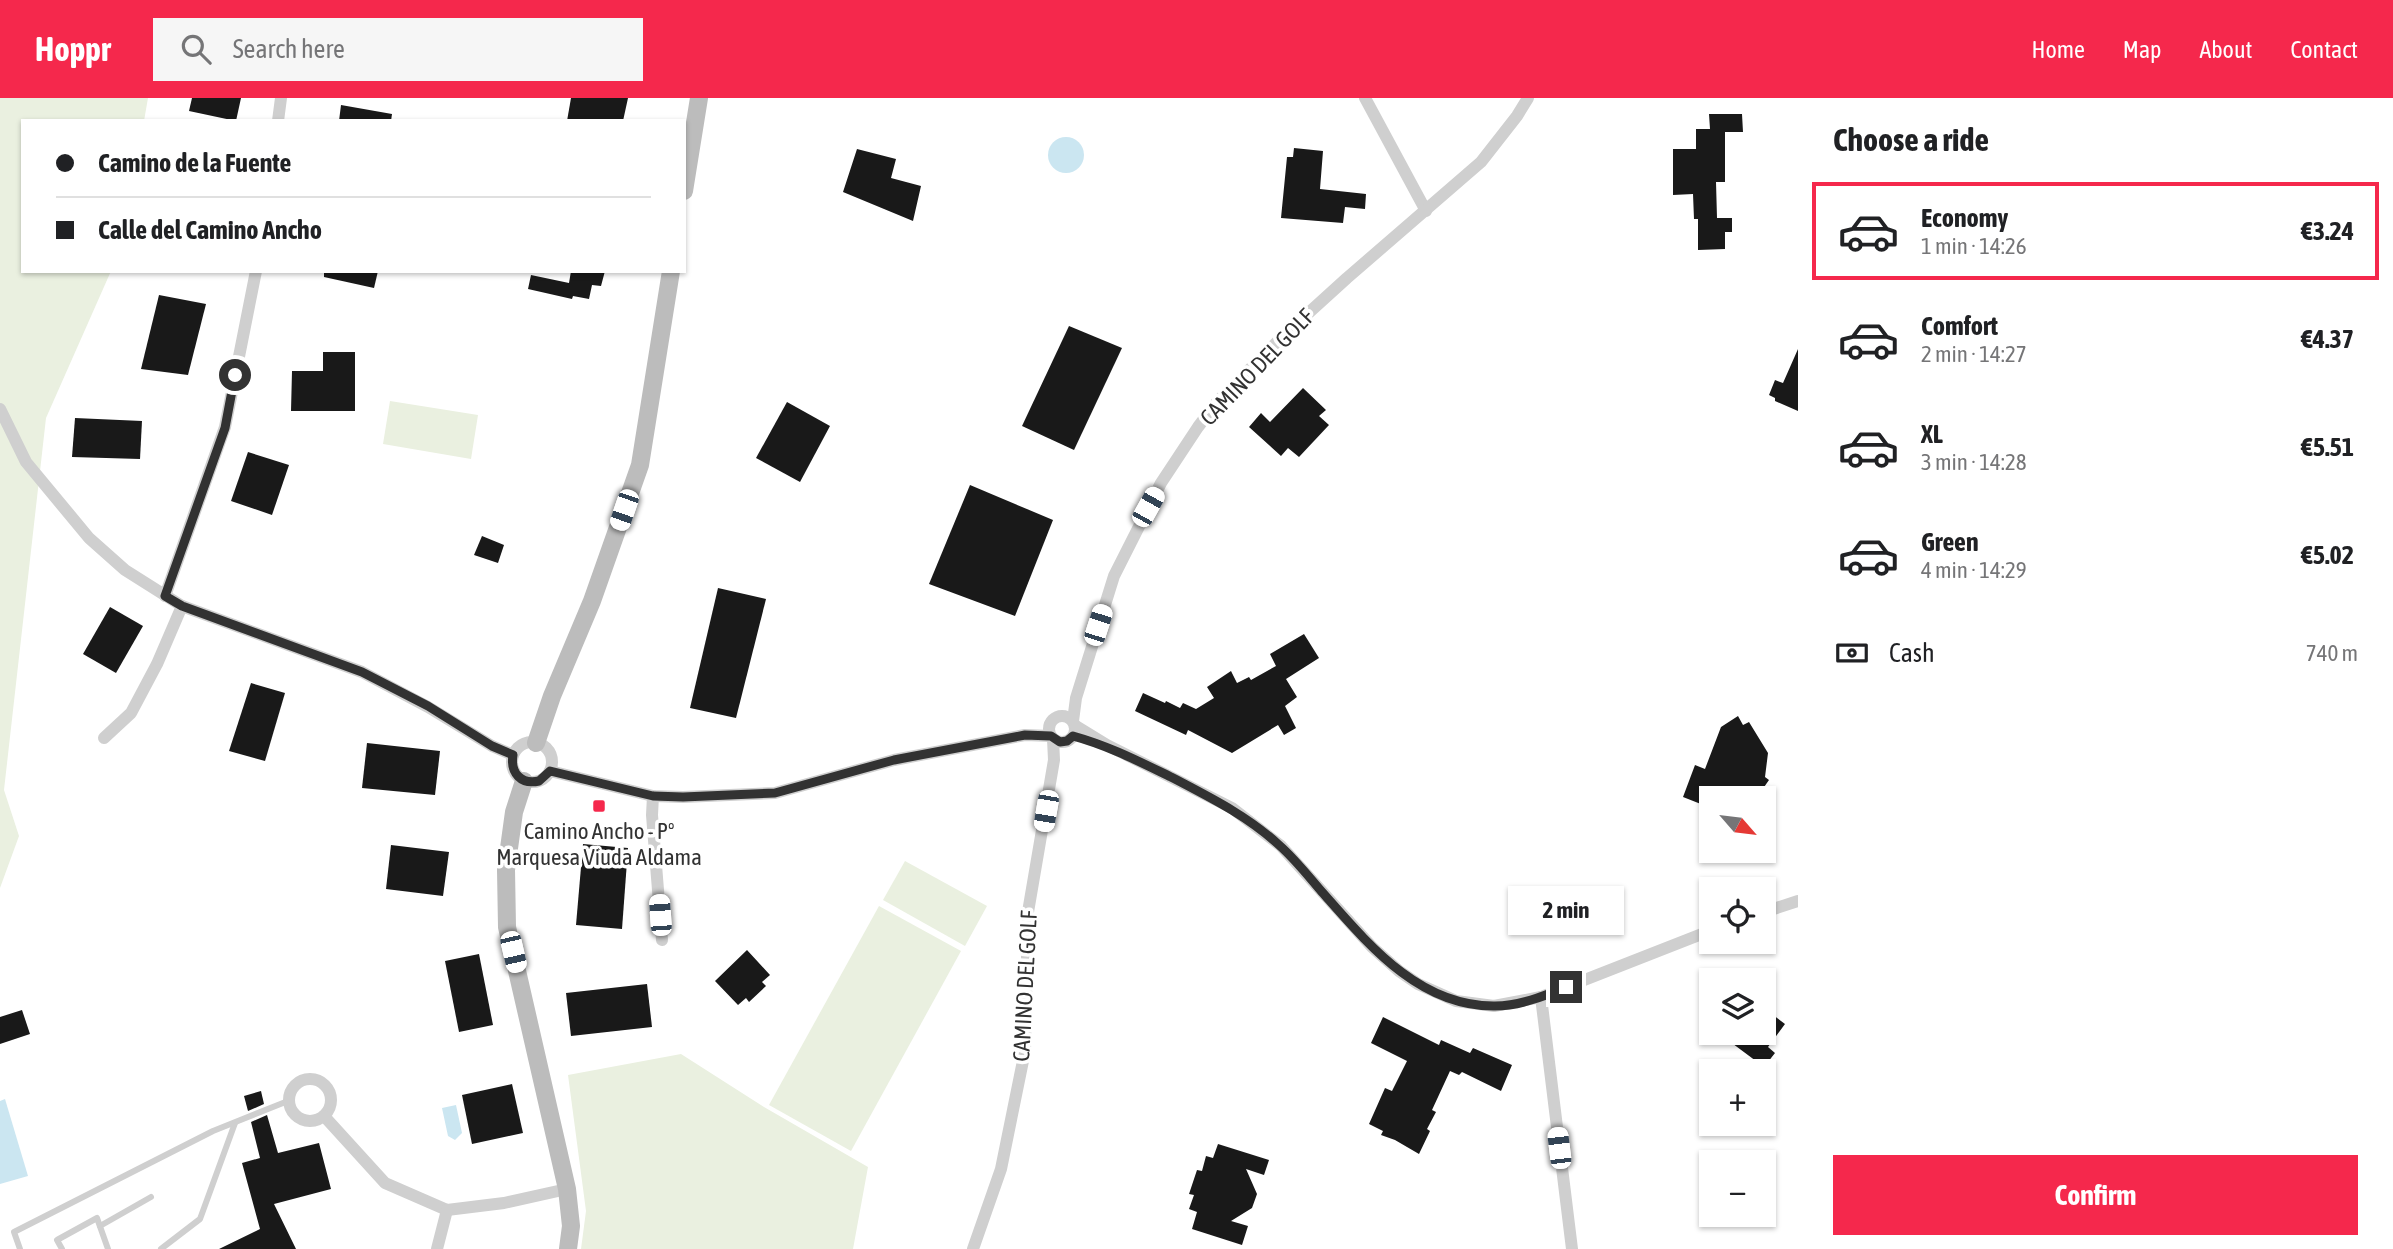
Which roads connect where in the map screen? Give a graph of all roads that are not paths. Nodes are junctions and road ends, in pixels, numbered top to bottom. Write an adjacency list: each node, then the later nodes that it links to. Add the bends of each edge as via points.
1 (281, 98): 5 (street)
2 (699, 98): 6 (street)
3 (1365, 98): 7 (street)
4 (1528, 98): 7 (street, CAMINO DEL GOLF, via 1481,162)
5 (278, 119)
6 (686, 179)
7 (1426, 211): 13 (street, CAMINO DEL GOLF, via 1282,337 1198,427 1161,483 1114,576)
8 (256, 273): 11 (street, via 225,428)
9 (671, 273): 15 (street, via 639,465)
10 (0, 408): 11 (street, via 26,462 89,538 125,570)
11 (165, 596): 12 (street)
12 (182, 606): 14 (street, via 131,713); 16 (street, via 362,672)
13 (1063, 730): 19 (street, via 894,760 775,793); 24 (street, via 1107,745 1233,808 1281,846 1372,947 1419,984 1457,1001 1494,1006); 38 (street, CAMINO DEL GOLF, via 1028,912 1024,1051 1001,1169)
14 (104, 738)
15 (536, 743): 16 (street, via 522,745); 17 (street, via 551,757)
16 (513, 755): 18 (street, via 514,773)
17 (550, 771): 18 (street, via 539,781); 19 (street)
18 (524, 781): 28 (street, via 514,812 506,870 507,927)
19 (653, 796): 23 (street)
20 (1798, 901): 21 (street)
21 (1776, 908)
22 (1699, 935): 24 (street)
23 (662, 940)
24 (1541, 997): 39 (street)
25 (288, 1101): 26 (street, via 291,1110 306,1121); 26 (street, via 298,1082 318,1080 331,1096); 27 (lane)
26 (324, 1116): 30 (street, via 385,1183)
27 (235, 1123): 32 (lane, via 14,1232); 35 (lane, via 200,1219)
28 (567, 1189): 30 (street); 37 (street)
29 (151, 1197): 31 (lane)
30 (447, 1210): 36 (street)
31 (100, 1226): 33 (lane, via 97,1218 57,1240); 34 (lane)
32 (20, 1249)
33 (62, 1249)
34 (108, 1249)
35 (160, 1249)
36 (437, 1249)
37 (568, 1249)
38 (974, 1249)
39 (1572, 1249)

